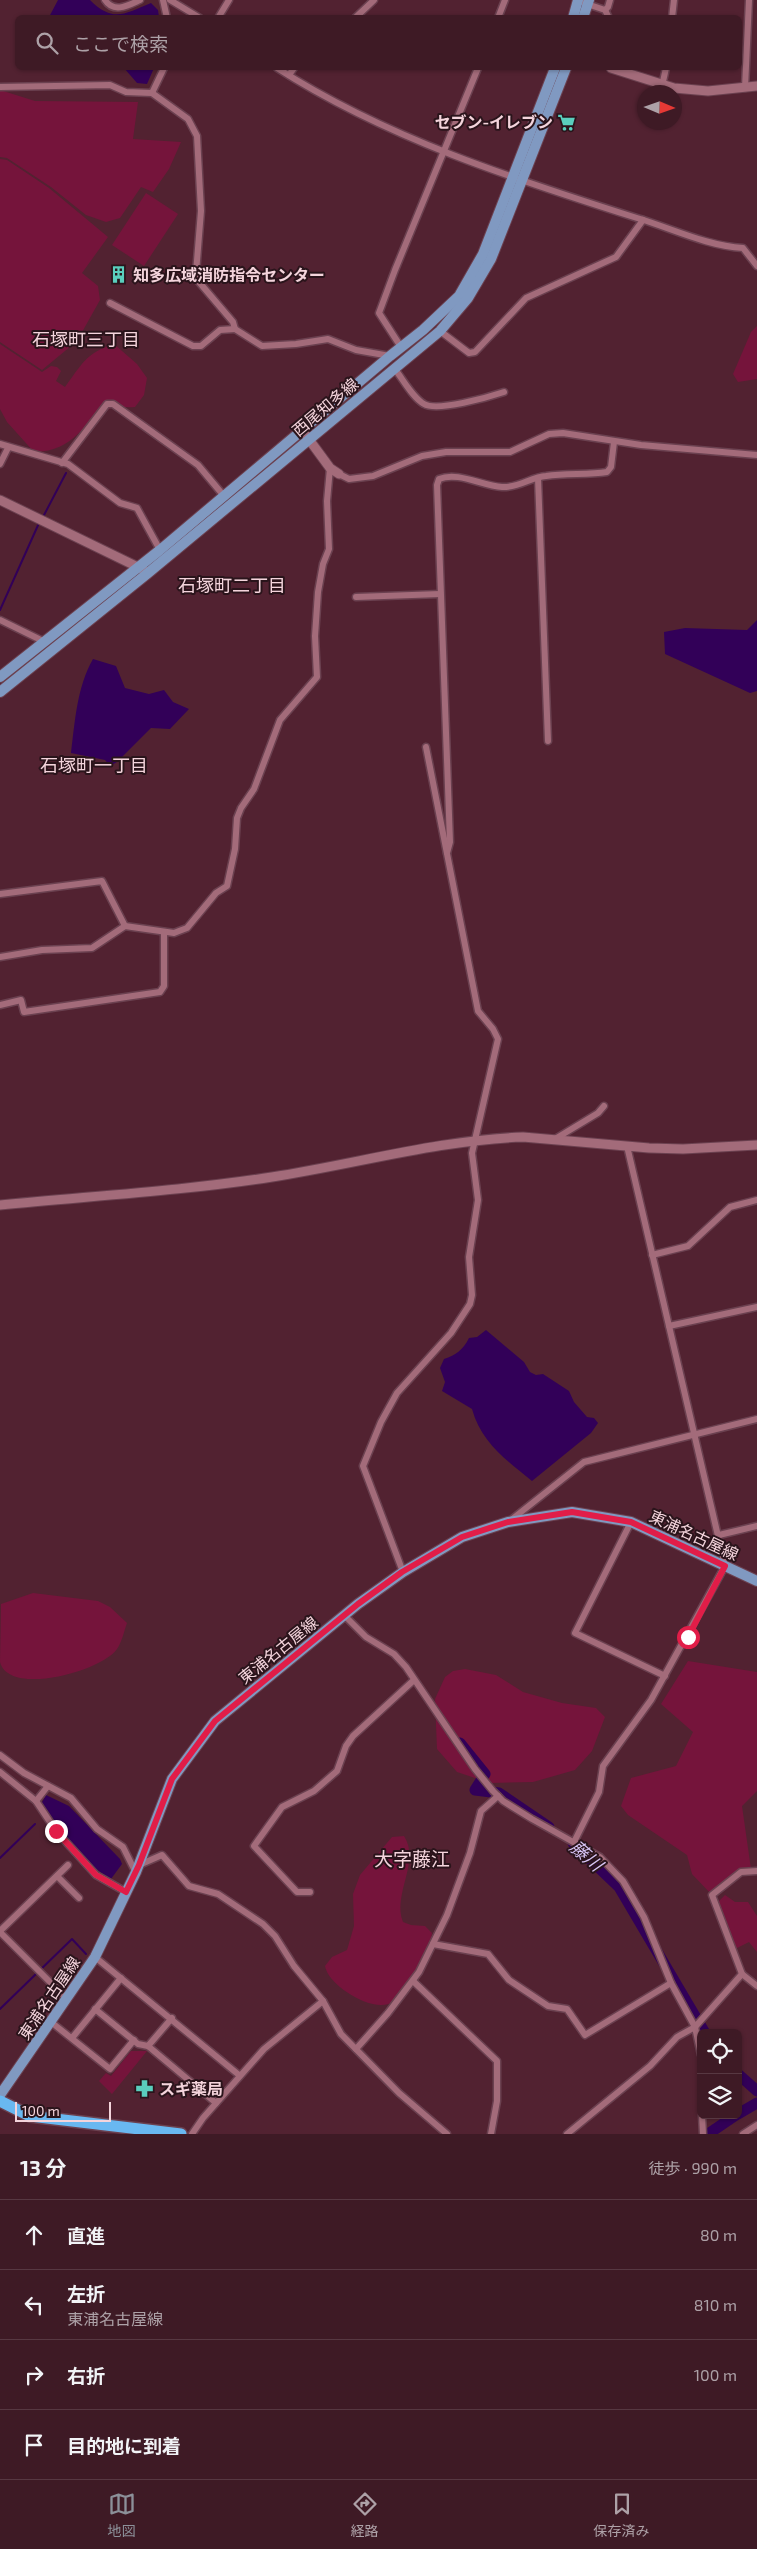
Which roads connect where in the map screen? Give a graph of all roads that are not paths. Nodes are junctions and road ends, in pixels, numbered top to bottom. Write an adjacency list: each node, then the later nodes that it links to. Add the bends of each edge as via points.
1 (105, 0): 2 (street, via 116,8)
2 (140, 0)
3 (163, 0): 13 (street)
4 (170, 0): 14 (street)
5 (229, 0): 15 (street)
6 (374, 0): 16 (street)
7 (505, 0): 17 (street)
8 (610, 0): 12 (street)
9 (674, 0): 21 (street)
10 (749, 0): 36 (street)
11 (583, 2): 12 (street); 18 (main road); 19 (main road)
12 (605, 10): 20 (street)
13 (166, 15)
14 (195, 15)
15 (220, 15)
16 (358, 15)
17 (499, 15)
18 (575, 15)
19 (583, 15)
20 (608, 15)
21 (672, 15)
22 (163, 70): 37 (street)
23 (280, 70): 30 (street)
24 (293, 70): 30 (street)
25 (477, 70): 38 (street)
26 (554, 70): 39 (main road, 西尾知多線)
27 (565, 70): 39 (main road, 西尾知多線)
28 (618, 70): 31 (street)
29 (666, 70): 32 (street)
30 (289, 76): 38 (street, via 377,124)
31 (659, 85)
32 (662, 85)
33 (757, 86): 36 (street)
34 (0, 87): 37 (street, via 110,85 126,92)
35 (682, 88): 36 (street, via 708,91)
36 (745, 88)
37 (152, 93): 43 (street, via 188,120 197,136 201,211 196,272 199,282)
38 (446, 150): 39 (street); 45 (street, via 379,313)
39 (518, 180): 40 (street); 44 (main road, 西尾知多線, via 491,259 468,298); 45 (main road, 西尾知多線, via 459,296)
40 (643, 220): 41 (street, via 702,240 743,248); 44 (street, via 616,257 526,298 475,352 468,353)
41 (757, 266)
42 (110, 303): 43 (street, via 193,346 202,346 220,330)
43 (235, 328): 46 (street, via 262,346 328,339 356,350)
44 (440, 331): 47 (main road, 西尾知多線)
45 (401, 347): 46 (main road, 西尾知多線)
46 (390, 356): 49 (main road, 西尾知多線)
47 (394, 368): 48 (street, via 420,401 432,407); 50 (main road, 西尾知多線)
48 (504, 392)
49 (302, 430): 50 (street); 60 (main road, 西尾知多線)
50 (310, 439): 57 (street); 64 (main road, 西尾知多線)
51 (614, 442): 54 (street); 58 (street, via 549,434 510,452 446,452 422,456 373,476 349,479); 59 (street, via 611,467 607,472)
52 (0, 444): 53 (street)
53 (8, 448): 55 (street); 56 (street)
54 (757, 455)
55 (62, 463): 60 (street, via 107,404 113,404 198,464); 62 (street, via 68,464 120,503 137,508)
56 (0, 464)
57 (330, 468): 58 (street); 76 (street, via 327,501 329,549 318,592 315,636 318,677 280,720 254,788 241,808 227,886 216,893 187,928 174,933)
58 (339, 474)
59 (538, 478): 65 (street, via 509,488 447,476 439,479); 71 (street)
60 (224, 496): 62 (main road, 西尾知多線)
61 (0, 500): 63 (street)
62 (160, 550): 63 (main road, 西尾知多線)
63 (140, 566): 64 (street); 68 (main road, 西尾知多線)
64 (148, 574): 70 (main road, 西尾知多線)
65 (440, 594): 66 (street); 73 (street, via 450,842)
66 (356, 596)
67 (0, 620): 68 (street)
68 (45, 642): 69 (main road, 西尾知多線)
69 (0, 677)
70 (0, 692)
71 (548, 741)
72 (426, 747): 73 (street)
73 (447, 855): 81 (street, via 478,1011 498,1039)
74 (0, 894): 75 (street, via 102,881)
75 (125, 926): 76 (street); 77 (street, via 92,948 42,950)
76 (164, 932): 78 (street, via 164,986 160,992 24,1012 21,1000)
77 (0, 957)
78 (0, 1004)
79 (604, 1106): 80 (street)
80 (555, 1139): 81 (street); 83 (street)
81 (475, 1140): 85 (street, via 260,1179); 96 (street, via 472,1153 478,1200 470,1258 470,1304 451,1332 397,1394 381,1422 363,1466)
82 (757, 1145): 83 (street, via 683,1149)
83 (627, 1146): 86 (street)
84 (757, 1200): 86 (street, via 730,1207 688,1246)
85 (0, 1205)
86 (652, 1255): 88 (street)
87 (757, 1307): 88 (street)
88 (669, 1326): 90 (street)
89 (757, 1419): 90 (street)
90 (695, 1435): 91 (street, via 584,1462); 94 (street)
91 (508, 1522): 92 (main road, 東浦名古屋線, via 572,1512); 96 (main road, 東浦名古屋線, via 462,1537)
92 (631, 1522): 95 (main road, 東浦名古屋線); 99 (street, via 574,1632)
93 (757, 1526): 94 (street)
94 (719, 1535): 95 (street)
95 (725, 1566): 97 (main road, 東浦名古屋線); 99 (street)
96 (402, 1572): 98 (main road, 東浦名古屋線)
97 (757, 1581)
98 (345, 1616): 100 (street, via 366,1637 394,1654); 109 (main road, 東浦名古屋線, via 215,1721 172,1779)
99 (665, 1676): 107 (street, via 603,1766 599,1792)
100 (414, 1680): 105 (street, via 475,1769); 113 (street, via 353,1736 337,1771 314,1791 282,1807 254,1846 297,1892)
101 (0, 1755): 104 (street)
102 (3, 1774): 103 (street); 106 (street)
103 (0, 1782)
104 (48, 1786): 106 (street); 109 (street, via 72,1798 97,1829 123,1848)
105 (498, 1796): 107 (street); 116 (street, via 481,1811 461,1877)
106 (36, 1801): 112 (street, via 56,1831 96,1875)
107 (574, 1842): 121 (street, via 600,1857 623,1881 644,1917)
108 (68, 1865): 111 (street)
109 (137, 1869): 112 (main road, 東浦名古屋線); 124 (street, via 162,1856 189,1886 218,1894 256,1919 275,1936 294,1966)
110 (757, 1871): 118 (street, via 741,1872 712,1895)
111 (57, 1876): 114 (street); 115 (street)
112 (126, 1892): 117 (main road, 東浦名古屋線)
113 (310, 1892)
114 (79, 1898)
115 (0, 1932): 123 (street)
116 (433, 1944): 120 (street); 121 (street, via 488,1954 509,1980 548,2006 567,2008 584,2035)
117 (96, 1957): 119 (street); 123 (main road, 東浦名古屋線)
118 (742, 1974): 122 (street); 128 (street)
119 (121, 1978): 125 (street); 126 (street)
120 (413, 1981): 133 (street); 143 (street, via 497,2061 497,2101)
121 (672, 1983): 128 (street)
122 (757, 1986)
123 (67, 1999): 127 (main road, 東浦名古屋線)
124 (323, 2001): 133 (street, via 341,2034); 134 (street, via 264,2049)
125 (96, 2009): 130 (street); 131 (street)
126 (172, 2018): 132 (street); 134 (street)
127 (51, 2022): 130 (street); 135 (main road, 東浦名古屋線)
128 (695, 2027): 129 (street); 144 (street, via 677,2036 643,2072)
129 (697, 2036)
130 (72, 2038): 131 (street, via 110,2069)
131 (134, 2040): 132 (street)
132 (148, 2046): 137 (street)
133 (356, 2049): 142 (street)
134 (239, 2076): 137 (street)
135 (0, 2095)
136 (0, 2101): 140 (highway, via 30,2116)
137 (216, 2103): 141 (street)
138 (702, 2119): 145 (street)
139 (757, 2125): 146 (street)
140 (181, 2134)
141 (192, 2134)
142 (447, 2134)
143 (491, 2134)
144 (567, 2134)
145 (703, 2134)
146 (743, 2134)

